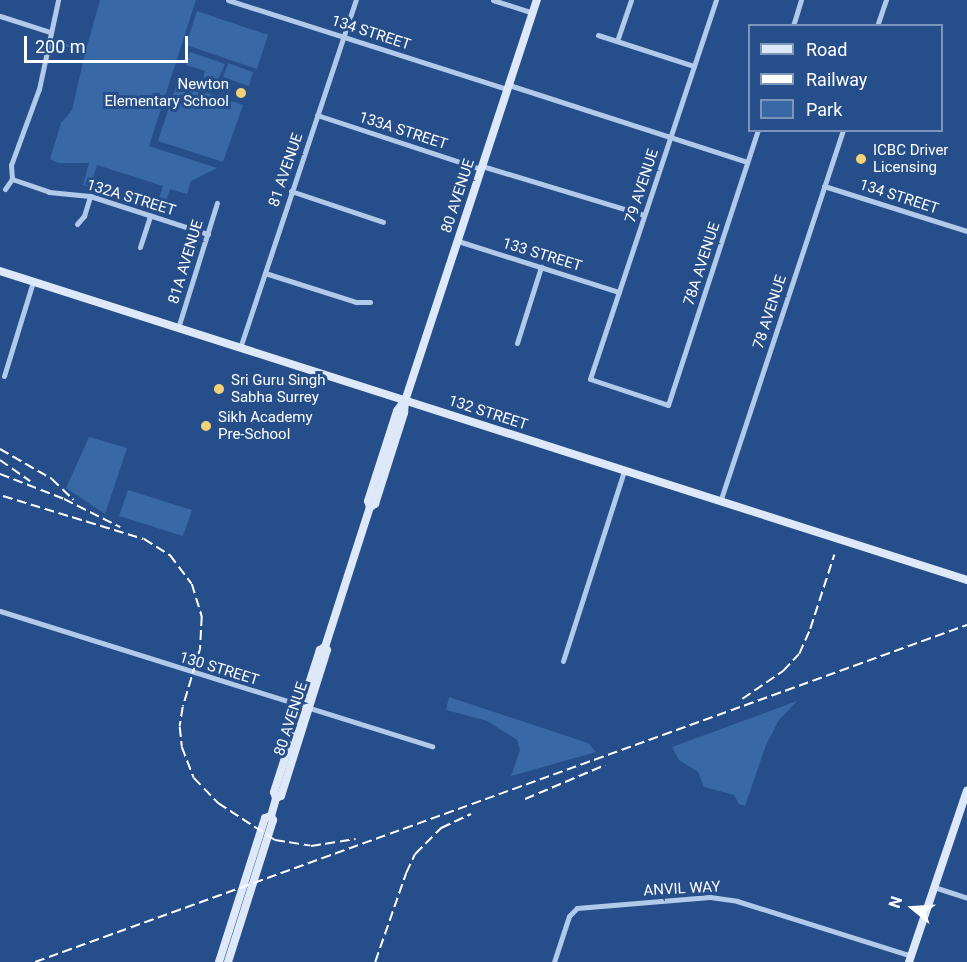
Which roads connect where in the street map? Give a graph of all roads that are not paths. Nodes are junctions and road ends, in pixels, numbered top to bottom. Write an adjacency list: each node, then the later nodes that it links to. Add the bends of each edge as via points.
1 (58, 0): 15 (street)
2 (228, 0): 10 (street, 134 STREET)
3 (356, 0): 17 (street, 81 AVENUE)
4 (494, 0): 11 (street)
5 (537, 0): 11 (main road, 80 AVENUE)
6 (631, 0): 18 (street)
7 (716, 0): 19 (street, 79 AVENUE)
8 (801, 0): 13 (street)
9 (886, 0): 14 (street)
10 (238, 2): 17 (street, 134 STREET)
11 (532, 13): 20 (main road, 80 AVENUE)
12 (0, 16): 15 (street)
13 (794, 24)
14 (878, 24)
15 (50, 32): 27 (street, via 37,96 11,165)
16 (598, 36): 18 (street)
17 (343, 37): 20 (street, 134 STREET); 21 (street, 81 AVENUE)
18 (617, 41): 19 (street)
19 (694, 66): 24 (street, 79 AVENUE)
20 (508, 87): 24 (street, 134 STREET); 26 (main road, 80 AVENUE)
21 (317, 115): 26 (street, 133A STREET); 30 (street, 81 AVENUE)
22 (757, 132): 25 (street, 78A AVENUE)
23 (842, 132): 28 (street, 78 AVENUE)
24 (670, 137): 25 (street, 134 STREET); 33 (street, 79 AVENUE)
25 (747, 162): 51 (street, 78A AVENUE, via 668,405)
26 (482, 167): 33 (street, 133A STREET); 39 (main road, 80 AVENUE)
27 (12, 179): 29 (street); 31 (street, 132A STREET, via 49,192)
28 (824, 186): 37 (street, 134 STREET); 54 (street, 78 AVENUE)
29 (4, 189)
30 (291, 191): 35 (street); 43 (street, 81 AVENUE)
31 (90, 196): 34 (street, 132A STREET); 36 (street)
32 (217, 203): 38 (street, 81A AVENUE)
33 (644, 215): 45 (street, 79 AVENUE)
34 (150, 216): 38 (street, 132A STREET); 40 (street)
35 (383, 222)
36 (77, 225)
37 (967, 231)
38 (208, 234): 47 (street, 81A AVENUE)
39 (458, 241): 41 (street, 133 STREET); 52 (main road, 80 AVENUE)
40 (140, 247)
41 (541, 267): 45 (street, 133 STREET); 48 (street)
42 (0, 271): 44 (main road, 132 STREET)
43 (265, 273): 46 (street, via 356,302); 49 (street, 81 AVENUE)
44 (33, 282): 47 (main road, 132 STREET); 50 (street)
45 (619, 292): 51 (street, 79 AVENUE)
46 (370, 302)
47 (178, 328): 49 (main road, 132 STREET)
48 (517, 343)
49 (240, 348): 52 (main road, 132 STREET)
50 (4, 376)
51 (590, 379)
52 (405, 401): 53 (main road, 132 STREET); 58 (main road, 80 AVENUE, via 397,411)
53 (624, 471): 54 (main road, 132 STREET); 57 (street)
54 (720, 502): 55 (main road, 132 STREET)
55 (967, 580)
56 (0, 611): 58 (street, 130 STREET)
57 (563, 661)
58 (305, 708): 59 (street, 130 STREET); 61 (main road, 80 AVENUE, via 274,792)
59 (432, 746)
60 (967, 791): 62 (main road)
61 (271, 816): 64 (main road, 80 AVENUE, via 266,818); 65 (main road, 80 AVENUE, via 272,824)
62 (934, 887): 63 (street); 66 (main road)
63 (967, 898)
64 (230, 927): 65 (main road); 67 (main road, 80 AVENUE)
65 (232, 948): 68 (main road, 80 AVENUE)
66 (910, 959): 69 (street, ANVIL WAY, via 737,900 710,897 577,908 569,916)
67 (219, 962)
68 (228, 962)
69 (554, 962)

